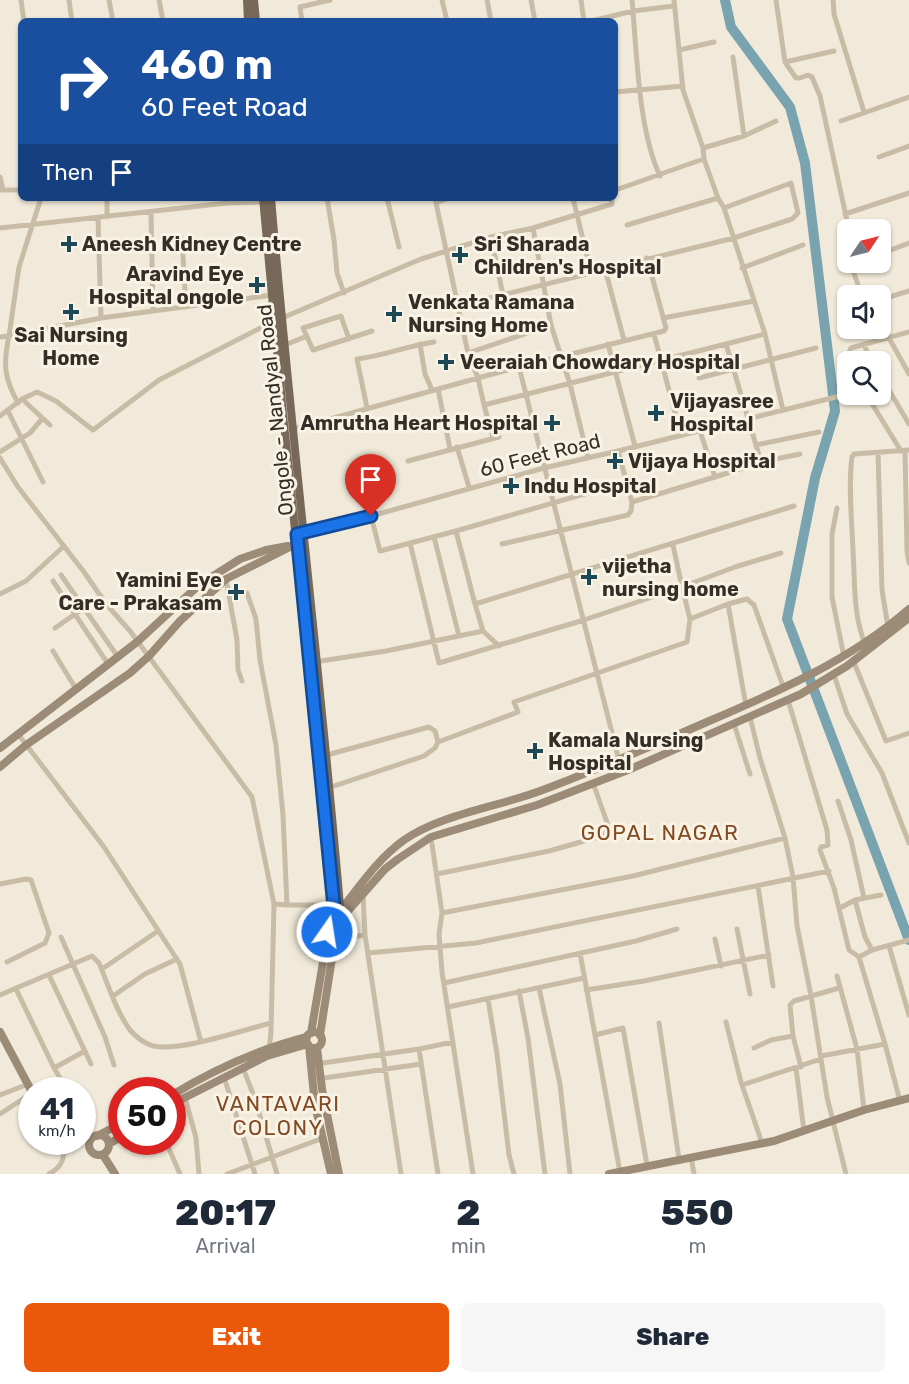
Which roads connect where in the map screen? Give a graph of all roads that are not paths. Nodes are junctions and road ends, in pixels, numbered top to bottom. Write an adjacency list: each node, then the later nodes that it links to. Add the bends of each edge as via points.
1 (21, 0): 17 (street)
2 (69, 0): 18 (street)
3 (109, 0): 19 (street)
4 (159, 0): 20 (street)
5 (247, 0): 21 (main road)
6 (254, 0): 22 (main road)
7 (330, 0): 23 (street, via 300,7)
8 (442, 0): 24 (street)
9 (487, 0): 25 (street)
10 (531, 0): 26 (street)
11 (581, 0): 27 (street)
12 (632, 0): 16 (street)
13 (776, 0): 33 (street)
14 (833, 0): 38 (street)
15 (674, 3): 16 (street); 30 (street)
16 (633, 11): 28 (street); 35 (street)
17 (24, 18)
18 (72, 18)
19 (112, 18)
20 (162, 18)
21 (248, 18)
22 (256, 18)
23 (302, 18)
24 (446, 18)
25 (490, 18)
26 (534, 18)
27 (584, 18)
28 (604, 18)
29 (714, 42): 30 (street)
30 (679, 50): 34 (street)
31 (834, 51): 33 (street)
32 (733, 57): 41 (street)
33 (785, 62): 65 (street, via 796,78 808,75 814,79)
34 (683, 86): 35 (street); 43 (street)
35 (640, 91): 36 (street); 46 (street, via 651,157)
36 (618, 92)
37 (909, 97): 38 (street)
38 (864, 112): 39 (street)
39 (841, 120)
40 (776, 121): 41 (street)
41 (744, 136): 43 (street)
42 (909, 146): 44 (street)
43 (703, 148): 45 (street)
44 (879, 158)
45 (704, 159): 46 (street); 52 (street)
46 (660, 176): 48 (street)
47 (0, 177): 49 (street)
48 (618, 189)
49 (2, 190): 50 (street)
50 (18, 190)
51 (909, 192): 65 (street)
52 (718, 198): 63 (street); 70 (street)
53 (40, 201): 71 (street)
54 (107, 201): 67 (street)
55 (254, 201): 64 (street)
56 (267, 201): 89 (main road, Ongole - Nandyal Road)
57 (267, 201): 98 (main road, Ongole - Nandyal Road)
58 (328, 201): 88 (street, via 337,273)
59 (388, 201): 79 (street)
60 (435, 201): 81 (street)
61 (574, 201): 66 (street)
62 (612, 201): 66 (street)
63 (724, 208): 75 (street); 75 (street, via 791,183 798,213 792,219)
64 (151, 212): 67 (street); 95 (street)
65 (845, 214): 69 (street)
66 (577, 215): 73 (street); 85 (street)
67 (107, 217): 68 (street)
68 (98, 218): 71 (street); 96 (street)
69 (846, 219)
70 (627, 225)
71 (32, 226): 72 (street); 104 (street, via 19,267)
72 (0, 228)
73 (532, 228): 74 (street); 86 (street)
74 (491, 237): 81 (street); 90 (street)
75 (734, 238): 82 (street); 83 (street)
76 (182, 239): 94 (street)
77 (909, 243): 80 (street)
78 (803, 245): 83 (street)
79 (399, 247)
80 (891, 250)
81 (445, 251): 88 (street); 93 (street)
82 (648, 258): 84 (street); 97 (street)
83 (742, 268): 92 (street)
84 (605, 269): 85 (street); 111 (street)
85 (591, 273): 86 (street)
86 (544, 285): 90 (street); 99 (street)
87 (909, 291): 91 (street)
88 (344, 292): 98 (street)
89 (272, 295): 94 (street); 98 (main road, Ongole - Nandyal Road)
90 (503, 295): 93 (street)
91 (891, 297)
92 (754, 301): 97 (street); 103 (street)
93 (457, 306): 121 (street)
94 (186, 307): 95 (street)
95 (153, 311): 96 (street)
96 (101, 318): 104 (street)
97 (663, 318): 102 (street, via 666,328)
98 (278, 320): 116 (main road, Ongole - Nandyal Road); 126 (main road, Ongole - Nandyal Road); 137 (street, via 159,380 93,430 44,394 37,392)
99 (551, 325): 121 (street); 122 (street)
100 (372, 331): 108 (street)
101 (909, 332): 107 (street)
102 (654, 334): 111 (street); 124 (street)
103 (765, 334): 115 (street); 123 (street)
104 (9, 336): 106 (street); 137 (street, via 5,373 8,387)
105 (306, 336): 108 (street, via 313,350); 108 (street, via 303,328 341,316); 116 (street)
106 (0, 337)
107 (891, 337)
108 (349, 339)
109 (885, 339): 117 (street)
110 (890, 339): 129 (street)
111 (624, 340): 114 (street)
112 (434, 342): 113 (street)
113 (420, 344): 133 (street, via 425,374); 141 (street, via 357,359)
114 (608, 344): 122 (street); 128 (street)
115 (726, 344): 124 (street); 127 (street)
116 (285, 345): 126 (main road, Ongole - Nandyal Road)
117 (864, 345): 119 (street); 120 (street)
118 (816, 348): 123 (street)
119 (850, 351)
120 (867, 351)
121 (468, 353): 130 (street)
122 (561, 356): 125 (street); 132 (street)
123 (772, 358): 127 (street); 142 (street)
124 (661, 362): 128 (street); 153 (street)
125 (519, 367): 130 (street); 135 (street)
126 (282, 368): 150 (main road, Ongole - Nandyal Road); 181 (main road, Ongole - Nandyal Road)
127 (733, 370): 131 (street); 146 (street)
128 (616, 373): 132 (street); 156 (street)
129 (909, 374)
130 (478, 378): 133 (street); 138 (street)
131 (699, 378)
132 (570, 384): 135 (street); 165 (street)
133 (435, 389): 141 (street); 158 (street)
134 (891, 393): 143 (street)
135 (525, 394): 138 (street); 168 (street)
136 (837, 397): 142 (street, 60 Feet Road)
137 (20, 401): 144 (street); 147 (street)
138 (484, 405): 157 (street, via 496,437)
139 (874, 405): 160 (street)
140 (909, 405): 143 (street)
141 (367, 408): 150 (street)
142 (783, 410): 146 (street, 60 Feet Road)
143 (901, 410): 148 (street)
144 (8, 411): 145 (street); 154 (street)
145 (0, 416)
146 (748, 418): 151 (street, 60 Feet Road); 155 (street)
147 (42, 419): 149 (street); 154 (street)
148 (909, 424)
149 (50, 425)
150 (294, 429): 181 (main road, Ongole - Nandyal Road)
151 (700, 430): 153 (street, 60 Feet Road); 169 (street)
152 (819, 432): 155 (street)
153 (681, 435): 156 (street, 60 Feet Road)
154 (23, 438): 161 (street); 170 (street)
155 (756, 445): 167 (street)
156 (635, 446): 159 (street, 60 Feet Road)
157 (458, 447): 158 (street); 171 (street)
158 (450, 449): 166 (street)
159 (618, 451): 165 (street, 60 Feet Road); 173 (street)
160 (905, 451): 162 (street); 187 (street)
161 (0, 452)
162 (878, 453): 204 (street, via 882,590); 210 (street, via 854,454 851,460 857,612)
163 (800, 454): 167 (street)
164 (0, 458): 185 (street)
165 (588, 458): 168 (street, 60 Feet Road)
166 (408, 461)
167 (761, 462): 169 (street)
168 (544, 468): 171 (street, 60 Feet Road); 174 (street)
169 (715, 477): 173 (street)
170 (44, 482)
171 (469, 487): 177 (street, 60 Feet Road)
172 (605, 488): 174 (street)
173 (632, 502): 179 (street, via 628,515)
174 (554, 503): 178 (street); 179 (street)
175 (794, 506): 184 (street)
176 (837, 508): 215 (street, via 832,534 832,597)
177 (371, 516): 181 (street, 60 Feet Road); 182 (street, via 380,551)
178 (456, 531): 180 (street); 196 (street)
179 (561, 531): 183 (street); 188 (street)
180 (434, 537): 182 (street); 207 (street)
181 (301, 538): 190 (main road); 208 (main road, via 240,559 199,585); 216 (main road, Ongole - Nandyal Road)
182 (410, 543): 209 (street)
183 (502, 544)
184 (673, 545): 188 (street); 192 (street)
185 (63, 546): 194 (street, via 26,580); 195 (street)
186 (781, 553): 192 (street)
187 (909, 563)
188 (572, 574): 196 (street); 203 (street)
189 (61, 575): 198 (street)
190 (226, 579): 213 (main road); 220 (street)
191 (52, 581): 200 (street)
192 (682, 587): 202 (street); 203 (street)
193 (247, 593): 253 (street, via 256,619 276,745 284,815)
194 (0, 594)
195 (100, 596): 198 (street); 208 (street)
196 (475, 604): 206 (street)
197 (728, 604): 202 (street); 222 (street, via 747,599 754,605); 224 (street)
198 (85, 608): 200 (street); 214 (street)
199 (909, 609): 204 (main road)
200 (75, 614): 205 (street); 217 (street)
201 (909, 618): 215 (main road)
202 (690, 619): 219 (street, via 687,642)
203 (584, 620): 211 (street); 219 (street)
204 (888, 627): 210 (main road)
205 (54, 628)
206 (483, 631): 207 (street); 211 (street)
207 (459, 636): 209 (street)
208 (137, 642): 213 (street); 214 (main road)
209 (433, 642): 211 (street, via 439,663); 216 (street)
210 (865, 644): 215 (main road)
211 (499, 646)
212 (53, 651): 221 (street)
213 (149, 656): 230 (main road); 252 (street, via 252,797)
214 (118, 657): 217 (main road)
215 (849, 657): 218 (main road); 222 (main road); 227 (street, via 886,741)
216 (314, 662): 232 (main road, Ongole - Nandyal Road); 255 (main road, Ongole - Nandyal Road)
217 (108, 664): 221 (main road)
218 (836, 673): 223 (main road); 242 (street, via 847,714 882,773)
219 (596, 675): 229 (street, via 514,702 518,712); 233 (street)
220 (242, 681)
221 (76, 689): 228 (main road)
222 (784, 689): 224 (main road)
223 (788, 700): 225 (main road); 243 (street, via 827,830 828,845 820,850)
224 (746, 706): 233 (main road)
225 (750, 717): 226 (main road); 241 (street)
226 (734, 724): 235 (main road); 236 (street)
227 (909, 733)
228 (18, 734): 230 (street); 231 (main road)
229 (438, 742): 232 (street, via 435,731 429,727); 238 (street, via 424,756)
230 (26, 746): 234 (main road); 259 (street, via 104,847)
231 (0, 748)
232 (327, 755): 238 (main road, Ongole - Nandyal Road)
233 (620, 760): 235 (street); 255 (main road, via 538,792 426,828 385,855)
234 (0, 766)
235 (622, 772): 237 (main road)
236 (750, 774)
237 (593, 783): 240 (main road, via 537,805); 244 (street, via 608,825 602,836)
238 (330, 787): 255 (main road, Ongole - Nandyal Road)
239 (838, 801): 250 (street)
240 (431, 837): 244 (street); 248 (main road, via 385,869)
241 (785, 838): 245 (street); 256 (street, via 633,876)
242 (909, 843)
243 (830, 870): 245 (street); 254 (street)
244 (437, 874): 256 (street)
245 (793, 877): 247 (street); 291 (street, via 797,926)
246 (0, 884): 274 (street, via 31,880 50,933 45,943)
247 (758, 886): 265 (street, via 525,934); 270 (street)
248 (363, 895): 255 (main road); 260 (street)
249 (881, 895): 250 (street)
250 (864, 898): 251 (street)
251 (855, 900): 254 (street); 267 (street)
252 (274, 904): 253 (street); 296 (street)
253 (287, 905): 255 (street, via 319,905)
254 (840, 908): 271 (street, via 849,950)
255 (338, 911): 262 (main road); 303 (main road)
256 (442, 913): 265 (street)
257 (677, 929): 269 (street)
258 (737, 929): 273 (street)
259 (158, 931): 272 (street); 277 (street)
260 (365, 935): 262 (street); 268 (street)
261 (61, 937): 275 (street)
262 (337, 939): 299 (main road)
263 (715, 939): 276 (street)
264 (909, 940): 266 (street)
265 (440, 946): 268 (street); 281 (street)
266 (889, 946): 267 (street); 294 (street)
267 (872, 950): 271 (street)
268 (368, 953): 311 (street)
269 (580, 953): 280 (street); 281 (street)
270 (769, 955): 273 (street); 282 (street)
271 (859, 957): 305 (street)
272 (177, 959): 290 (street, via 145,974); 302 (street)
273 (743, 960): 276 (street); 288 (street)
274 (7, 962)
275 (74, 964): 277 (street, via 91,957 97,959); 278 (street); 315 (street)
276 (722, 966): 286 (street)
277 (102, 969): 290 (street)
278 (49, 975): 285 (street); 309 (street)
279 (837, 976): 284 (street)
280 (584, 978): 283 (street); 286 (street)
281 (444, 983): 293 (street)
282 (773, 986)
283 (539, 988): 287 (street); 367 (street, via 560,1084)
284 (839, 988): 291 (street); 307 (street)
285 (16, 989): 289 (street); 317 (street)
286 (586, 990): 300 (street)
287 (519, 991): 292 (street); 366 (street)
288 (750, 994)
289 (0, 995)
290 (113, 996): 302 (street, via 124,1020 142,1041 161,1047)
291 (811, 996): 301 (street, via 790,1005); 312 (street)
292 (488, 999): 293 (street); 365 (street)
293 (448, 1007): 304 (street)
294 (909, 1015)
295 (726, 1022): 325 (street)
296 (271, 1023): 302 (street); 310 (street)
297 (659, 1023): 349 (street)
298 (0, 1032): 321 (main road)
299 (320, 1035): 303 (main road, via 317,1033); 303 (main road, via 322,1043)
300 (595, 1035): 351 (street, via 623,1028); 352 (street)
301 (794, 1036): 306 (street); 319 (street)
302 (201, 1041)
303 (310, 1042): 310 (main road); 316 (main road)
304 (453, 1042): 308 (street); 364 (street)
305 (885, 1044): 307 (street); 331 (street)
306 (754, 1048)
307 (857, 1049): 312 (street); 333 (street)
308 (419, 1050): 311 (street); 314 (street)
309 (85, 1051): 313 (street); 317 (street)
310 (269, 1052): 318 (main road); 326 (main road, via 209,1073)
311 (384, 1054): 316 (street); 320 (street)
312 (821, 1057): 319 (street); 335 (street)
313 (91, 1064)
314 (421, 1064): 320 (street); 363 (street)
315 (114, 1065)
316 (315, 1065): 339 (main road, via 315,1105); 361 (main road)
317 (54, 1068): 322 (street)
318 (243, 1068): 323 (main road); 347 (street)
319 (799, 1068): 325 (street); 337 (street)
320 (386, 1069): 324 (street); 362 (street)
321 (23, 1077)
322 (59, 1077)
323 (224, 1077): 329 (main road); 350 (street)
324 (324, 1078)
325 (742, 1085): 341 (street)
326 (186, 1087)
327 (18, 1092): 328 (street)
328 (0, 1095)
329 (186, 1096)
330 (18, 1100): 334 (street)
331 (906, 1100): 333 (main road)
332 (186, 1101): 356 (street, via 196,1138)
333 (864, 1110): 335 (main road)
334 (0, 1114)
335 (832, 1122): 337 (main road); 370 (street)
336 (108, 1130): 338 (main road)
337 (804, 1131): 341 (main road)
338 (97, 1136): 340 (main road)
339 (323, 1138): 347 (street); 360 (main road)
340 (108, 1142)
341 (762, 1143): 348 (main road)
342 (108, 1150): 345 (main road)
343 (96, 1154): 345 (main road)
344 (64, 1155): 353 (street, via 57,1169)
345 (103, 1155): 354 (main road)
346 (172, 1155): 355 (street)
347 (271, 1156): 350 (street); 359 (street)
348 (691, 1157): 349 (main road); 369 (street)
349 (679, 1159): 351 (main road)
350 (252, 1163): 357 (street); 358 (street)
351 (647, 1166): 352 (main road)
352 (620, 1172): 368 (main road)
353 (49, 1174)
354 (115, 1174)
355 (180, 1174)
356 (199, 1174)
357 (226, 1174)
358 (255, 1174)
359 (277, 1174)
360 (331, 1174)
361 (339, 1174)
362 (401, 1174)
363 (438, 1174)
364 (472, 1174)
365 (514, 1174)
366 (545, 1174)
367 (570, 1174)
368 (609, 1174)
369 (694, 1174)
370 (846, 1174)

